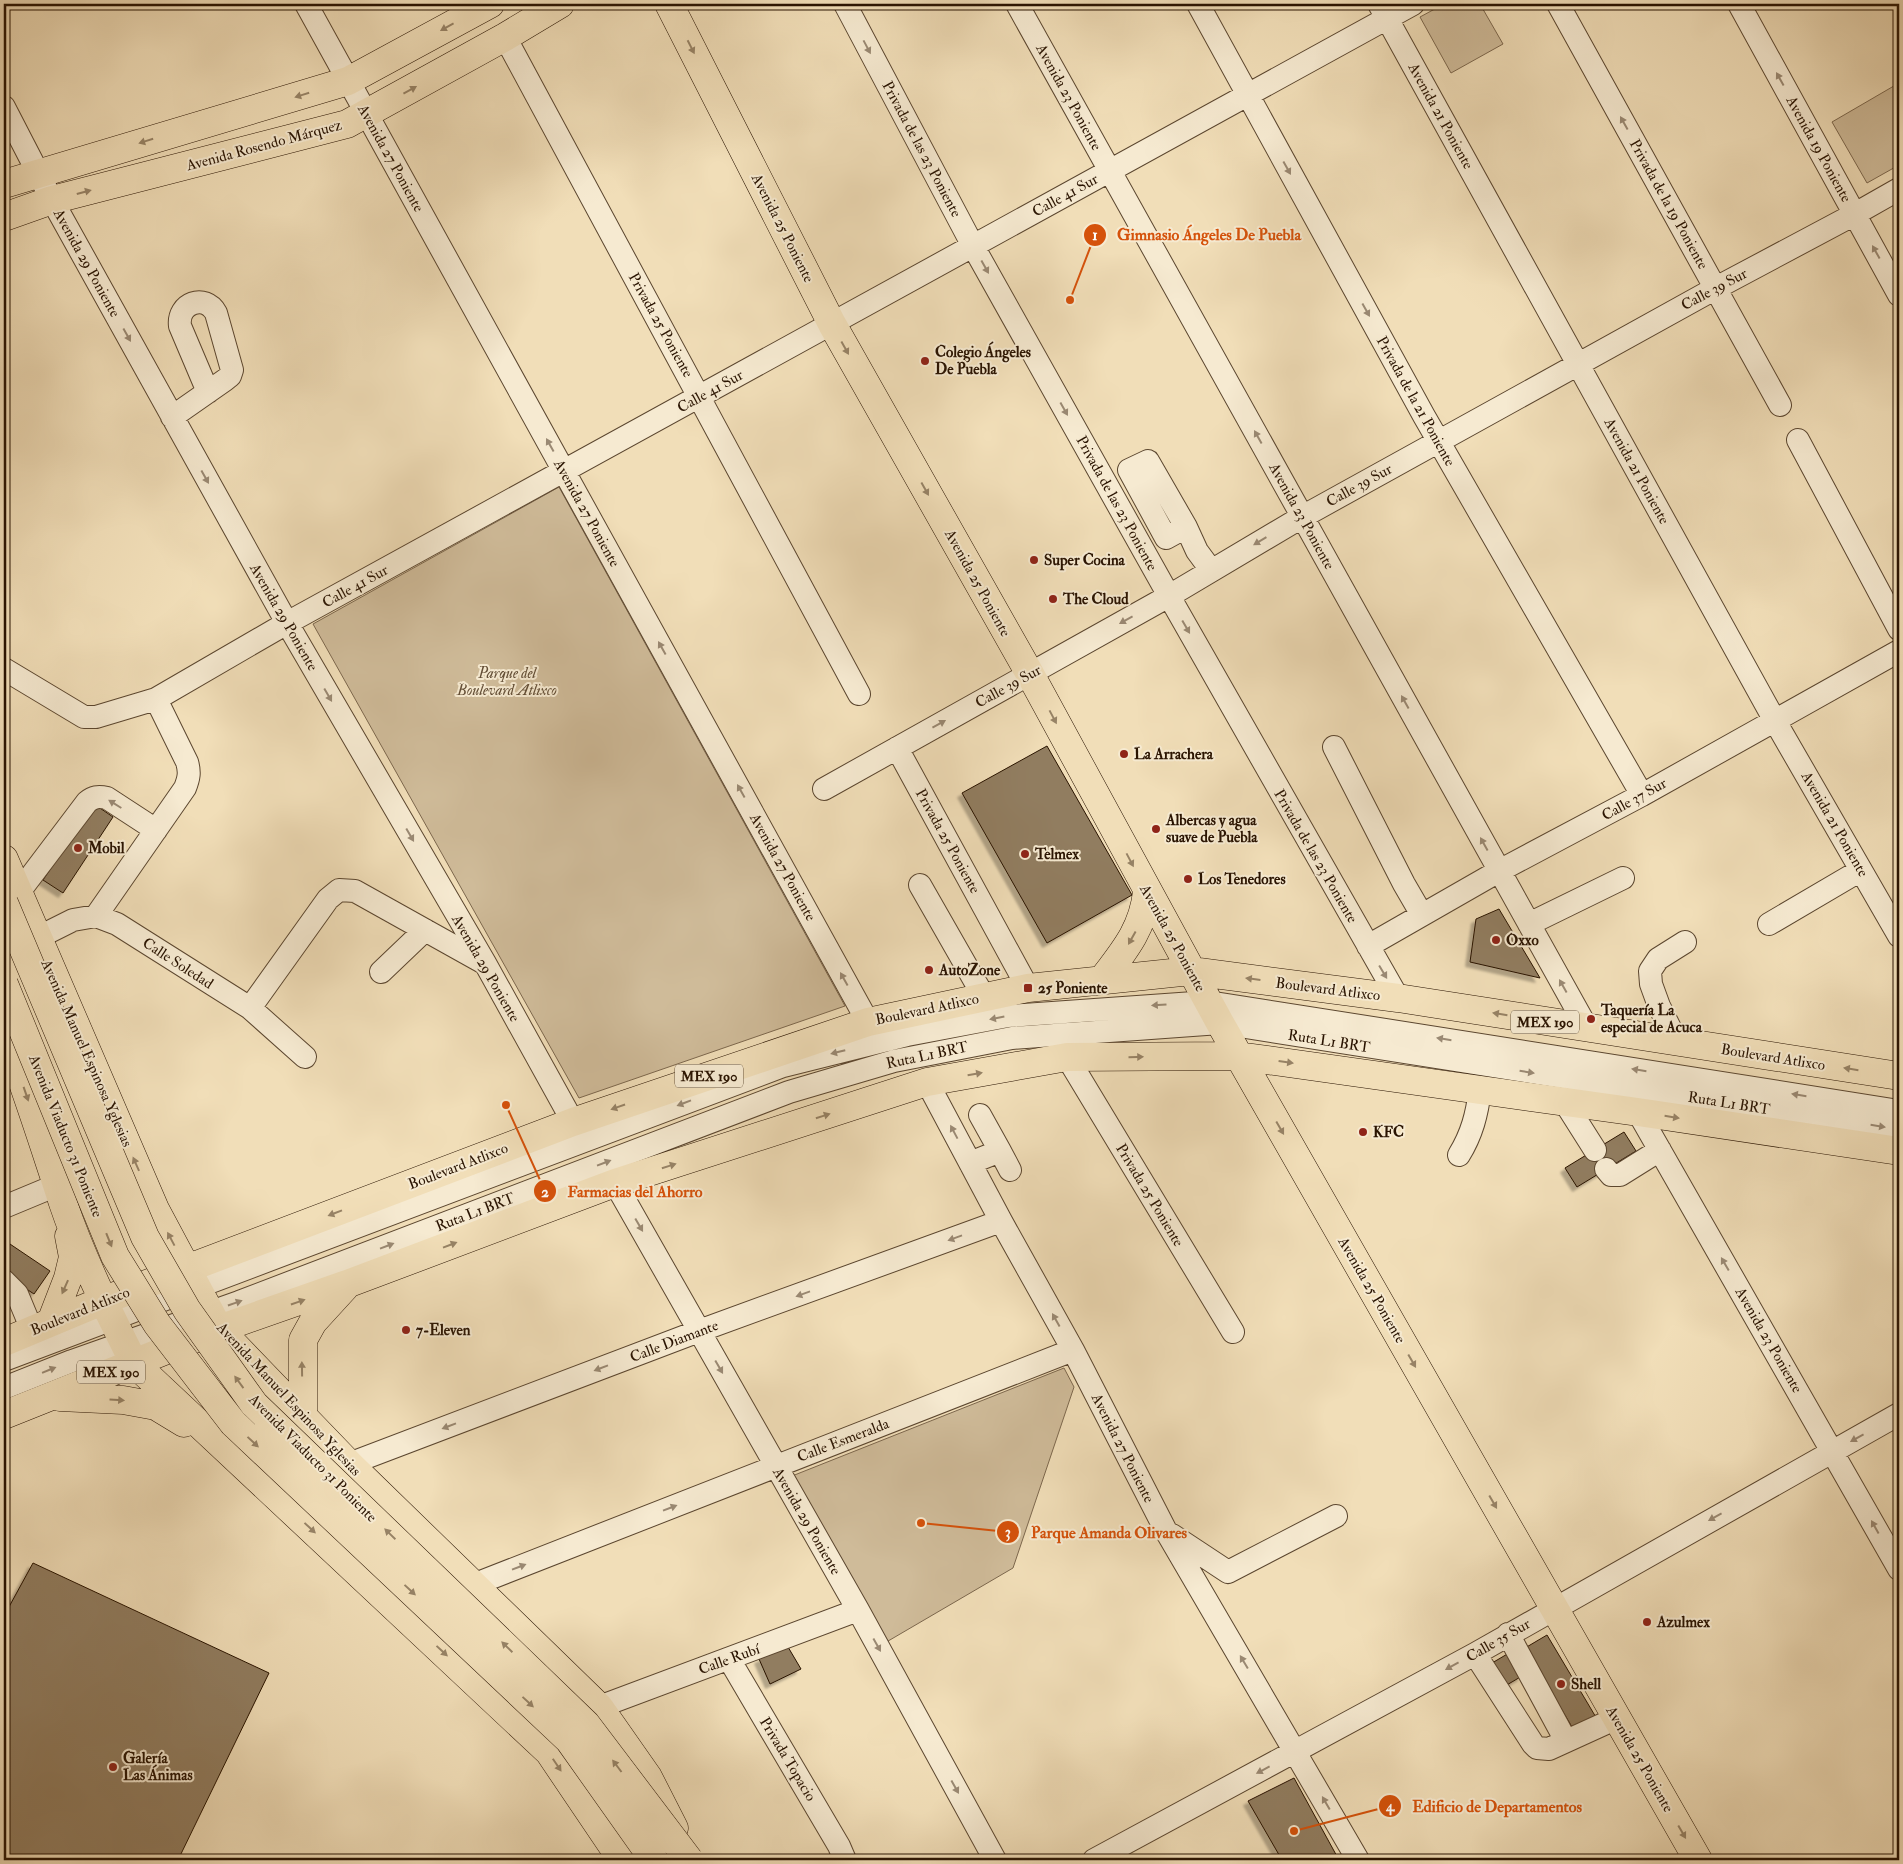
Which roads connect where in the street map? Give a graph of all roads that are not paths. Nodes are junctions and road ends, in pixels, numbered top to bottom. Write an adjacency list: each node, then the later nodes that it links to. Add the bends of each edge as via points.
1 (306, 4): 13 (street, Avenida 27 Poniente)
2 (490, 4): 13 (main road, one-way to 13)
3 (560, 4): 12 (main road, Avenida Rosendo Márquez)
4 (669, 4): 27 (main road, Avenida 25 Poniente, one-way to 27)
5 (845, 4): 24 (street, Privada de las 23 Poniente, one-way to 24)
6 (1017, 4): 17 (street, Avenida 23 Poniente)
7 (1198, 4): 14 (street, Privada de la 21 Poniente)
8 (1413, 4): 11 (street, Calle 41 Sur)
9 (1558, 4): 25 (street, Privada de la 19 Poniente, one-way to 9)
10 (1739, 4): 22 (street, Avenida 19 Poniente, one-way to 10)
11 (1383, 11): 14 (street, Calle 41 Sur); 28 (street, Avenida 21 Poniente)
12 (504, 37): 16 (main road, Avenida Rosendo Márquez, one-way to 12); 30 (street, Privada 25 Poniente)
13 (348, 81): 16 (street, Avenida 27 Poniente); 18 (main road, one-way to 18)
14 (1248, 94): 17 (street, Calle 41 Sur); 34 (street, Privada de la 21 Poniente, one-way to 34)
15 (4, 106): 18 (street, Avenida 29 Poniente)
16 (367, 113): 21 (main road, Avenida Rosendo Márquez, one-way to 16, via 348,124); 35 (street, Avenida 27 Poniente, one-way to 16)
17 (1110, 171): 24 (street, Calle 41 Sur); 36 (street, Avenida 23 Poniente, one-way to 17)
18 (39, 173): 19 (main road); 21 (street, Avenida 29 Poniente)
19 (4, 184)
20 (1899, 189): 22 (street, Calle 39 Sur)
21 (52, 200): 23 (main road, Avenida Rosendo Márquez); 32 (street, Avenida 29 Poniente, one-way to 32)
22 (1855, 214): 25 (street, Calle 39 Sur); 26 (street, Avenida 19 Poniente, one-way to 22)
23 (4, 217)
24 (973, 246): 27 (street, Calle 41 Sur); 39 (street, Privada de las 23 Poniente, one-way to 39)
25 (1716, 288): 28 (street, Calle 39 Sur); 31 (street, Privada de la 19 Poniente)
26 (1899, 295)
27 (832, 324): 30 (street, Calle 41 Sur); 44 (main road, Avenida 25 Poniente, one-way to 44)
28 (1578, 363): 34 (street, Calle 39 Sur); 47 (street, Avenida 21 Poniente)
29 (208, 392): 32 (street)
30 (700, 396): 35 (street, Calle 41 Sur); 45 (street, Privada 25 Poniente)
31 (1780, 405)
32 (172, 417): 40 (street, Avenida 29 Poniente, one-way to 40)
33 (1798, 440): 41 (street)
34 (1438, 441): 36 (street, Calle 39 Sur); 51 (street, Privada de la 21 Poniente)
35 (564, 471): 40 (street, Calle 41 Sur); 80 (street, Avenida 27 Poniente, one-way to 35)
36 (1302, 517): 38 (street, Calle 39 Sur, one-way to 38); 55 (street, Avenida 23 Poniente, one-way to 36)
37 (1186, 527): 38 (street, via 1197,551)
38 (1211, 570): 39 (street, Calle 39 Sur)
39 (1169, 596): 44 (street, Calle 39 Sur, one-way to 44); 68 (street, Privada de las 23 Poniente, one-way to 68)
40 (287, 624): 46 (street, Calle 41 Sur); 69 (street, Avenida 29 Poniente, one-way to 69)
41 (1899, 629)
42 (1899, 651): 47 (street, Calle 37 Sur)
43 (4, 669): 46 (street, Calle 41 Sur, via 84,716 96,718)
44 (1030, 674): 49 (street, Calle 39 Sur, one-way to 44); 58 (main road, Avenida 25 Poniente, one-way to 58)
45 (860, 694)
46 (156, 699): 52 (street, via 189,771 185,788)
47 (1775, 721): 51 (street, Calle 37 Sur); 54 (street, Avenida 21 Poniente)
48 (1334, 747): 60 (street)
49 (897, 748): 50 (street, Calle 39 Sur); 74 (street, Privada 25 Poniente)
50 (824, 789)
51 (1642, 796): 55 (street, Calle 37 Sur)
52 (156, 830): 59 (street, one-way to 59, via 107,798 92,798); 61 (street)
53 (4, 859): 59 (main road, Avenida Manuel Espinosa Yglesias)
54 (1861, 870): 63 (street); 65 (street, Avenida 21 Poniente)
55 (1499, 871): 60 (street, Calle 37 Sur); 62 (street, Avenida 23 Poniente)
56 (1623, 878): 62 (street)
57 (920, 885): 75 (street)
58 (1147, 892): 71 (main road, Avenida 25 Poniente); 72 (main road, one-way to 72, via 1145,910 1131,941)
59 (11, 898): 66 (main road, Avenida Manuel Espinosa Yglesias); 140 (main road, Avenida Viaducto 31 Poniente, one-way to 59, bridge, via 586,1724 254,1404 187,1310 145,1237)
60 (1422, 915): 68 (street, Calle 37 Sur)
61 (96, 916): 66 (street, via 73,920); 77 (street, Calle Soledad, via 117,924)
62 (1529, 924): 81 (street, Avenida 23 Poniente, one-way to 62)
63 (1769, 924)
64 (425, 930): 69 (street); 70 (street); 77 (street, via 355,891 339,890 328,899)
65 (1899, 936)
66 (37, 938): 79 (main road, Avenida Manuel Espinosa Yglesias)
67 (1685, 942): 83 (street, via 1658,959 1650,971 1659,1006)
68 (1368, 946): 76 (street, Privada de las 23 Poniente, one-way to 76)
69 (485, 963): 94 (street, Avenida 29 Poniente)
70 (381, 972)
71 (1191, 972): 72 (main road, Boulevard Atlixco / MEX 190); 76 (main road, Boulevard Atlixco / MEX 190, one-way to 71); 78 (main road, Avenida 25 Poniente)
72 (1102, 980): 74 (main road, Boulevard Atlixco / MEX 190)
73 (4, 984): 139 (main road, Avenida Viaducto 31 Poniente, one-way to 139, bridge, via 115,1256 157,1324 233,1424 569,1740)
74 (1028, 988): 75 (main road, Boulevard Atlixco / MEX 190)
75 (984, 997): 80 (main road, Boulevard Atlixco / MEX 190)
76 (1398, 998): 81 (main road, Boulevard Atlixco / MEX 190, one-way to 76)
77 (250, 1008): 85 (street, Calle Soledad)
78 (1214, 1013): 84 (main road, Avenida 25 Poniente); 91 (street, Ruta L1 BRT, one-way to 78); 95 (street, Ruta L1 BRT, one-way to 95); 104 (street, Ruta L1 BRT, one-way to 104, via 1008,1016 907,1035 783,1066); 107 (street, Ruta L1 BRT, one-way to 78, via 789,1092 850,1073 1012,1038)
79 (73, 1021): 82 (main road); 104 (main road, Avenida Manuel Espinosa Yglesias, one-way to 79, via 155,1209)
80 (868, 1022): 94 (main road, Boulevard Atlixco / MEX 190, one-way to 94)
81 (1587, 1028): 83 (main road, Boulevard Atlixco / MEX 190)
82 (7, 1040): 101 (main road, one-way to 101)
83 (1677, 1042): 87 (main road, Boulevard Atlixco / MEX 190, one-way to 83)
84 (1238, 1056): 86 (main road, Boulevard Atlixco / MEX 190, one-way to 84); 89 (main road, Boulevard Atlixco / MEX 190, one-way to 89); 130 (main road, Avenida 25 Poniente, one-way to 130)
85 (306, 1057)
86 (1067, 1057): 88 (main road, Boulevard Atlixco / MEX 190, one-way to 86); 111 (street, Privada 25 Poniente)
87 (1899, 1076)
88 (927, 1082): 99 (street, Avenida 27 Poniente, one-way to 88); 100 (main road, Boulevard Atlixco / MEX 190, one-way to 88)
89 (1480, 1090): 90 (main road, Boulevard Atlixco / MEX 190); 98 (street, via 1473,1127)
90 (1564, 1101): 92 (main road, Boulevard Atlixco / MEX 190); 96 (street, via 1611,1175 1620,1175)
91 (1899, 1111)
92 (1638, 1112): 96 (street, Avenida 23 Poniente); 97 (main road, Boulevard Atlixco / MEX 190, one-way to 97)
93 (980, 1115): 99 (street, via 1005,1161)
94 (573, 1122): 104 (main road, Boulevard Atlixco / MEX 190, one-way to 104)
95 (1899, 1130)
96 (1660, 1150): 121 (street, Avenida 23 Poniente, one-way to 96)
97 (1899, 1151)
98 (1459, 1154)
99 (970, 1163): 103 (street, Avenida 27 Poniente)
100 (615, 1183): 106 (main road, Boulevard Atlixco / MEX 190, one-way to 100); 110 (street, Avenida 29 Poniente, one-way to 110)
101 (61, 1195): 102 (street); 108 (main road, one-way to 108, via 73,1257 68,1278); 109 (main road)
102 (4, 1207)
103 (1001, 1221): 110 (street, Calle Diamante, one-way to 110); 113 (street, Avenida 27 Poniente, one-way to 103)
104 (192, 1278): 107 (main road, Avenida Manuel Espinosa Yglesias); 109 (main road, Boulevard Atlixco / MEX 190)
105 (4, 1281): 108 (street)
106 (347, 1284): 107 (main road, Boulevard Atlixco / MEX 190, one-way to 106); 119 (main road, one-way to 106, via 303,1340 312,1322)
107 (214, 1320): 109 (main road, Boulevard Atlixco / MEX 190); 119 (main road, Avenida Manuel Espinosa Yglesias)
108 (42, 1326): 109 (main road, Boulevard Atlixco / MEX 190); 112 (main road, Boulevard Atlixco / MEX 190)
109 (118, 1331): 114 (street); 115 (street, one-way to 109); 116 (main road, Boulevard Atlixco / MEX 190); 120 (main road)
110 (699, 1331): 122 (street, Calle Diamante, one-way to 122); 123 (street, Avenida 29 Poniente, one-way to 123)
111 (1234, 1332)
112 (4, 1342)
113 (1073, 1350): 123 (street, Calle Esmeralda); 126 (street, Avenida 27 Poniente)
114 (4, 1360)
115 (4, 1388)
116 (51, 1396): 118 (main road, Boulevard Atlixco / MEX 190); 120 (main road, one-way to 120, via 123,1400 156,1406)
117 (1899, 1414): 121 (street, Calle 35 Sur, one-way to 121)
118 (4, 1415)
119 (303, 1417): 122 (main road, Avenida Manuel Espinosa Yglesias)
120 (226, 1447): 124 (main road)
121 (1833, 1451): 127 (street, Avenida 23 Poniente, one-way to 121); 130 (street, Calle 35 Sur, one-way to 130)
122 (349, 1464): 124 (main road); 128 (main road, Avenida Manuel Espinosa Yglesias)
123 (776, 1466): 128 (street, Calle Esmeralda, one-way to 123); 129 (street, Avenida 29 Poniente)
124 (282, 1501): 138 (main road, one-way to 138, via 549,1752)
125 (1336, 1516): 126 (street, via 1228,1572)
126 (1166, 1531): 137 (street, Avenida 27 Poniente, one-way to 126)
127 (1899, 1569)
128 (474, 1585): 134 (main road, Avenida Manuel Espinosa Yglesias)
129 (858, 1610): 133 (street, Calle Rubí); 142 (street, Avenida 29 Poniente, one-way to 142)
130 (1550, 1615): 131 (street, Calle 35 Sur); 135 (main road, Avenida 25 Poniente)
131 (1511, 1639): 132 (street, Calle 35 Sur); 136 (street)
132 (1477, 1658): 136 (street, via 1533,1744 1543,1750); 137 (street, Calle 35 Sur, one-way to 137)
133 (729, 1660): 134 (street, Calle Rubí); 141 (street, Privada Topacio)
134 (599, 1707): 140 (main road, Avenida Manuel Espinosa Yglesias, via 648,1777)
135 (1611, 1721): 136 (street); 145 (main road, Avenida 25 Poniente, one-way to 145)
136 (1566, 1741)
137 (1296, 1752): 143 (street, Calle 35 Sur, one-way to 143); 144 (street, Avenida 27 Poniente, one-way to 137)
138 (622, 1860)
139 (654, 1860)
140 (690, 1860)
141 (845, 1860)
142 (995, 1860)
143 (1094, 1860)
144 (1358, 1860)
145 (1698, 1860)

